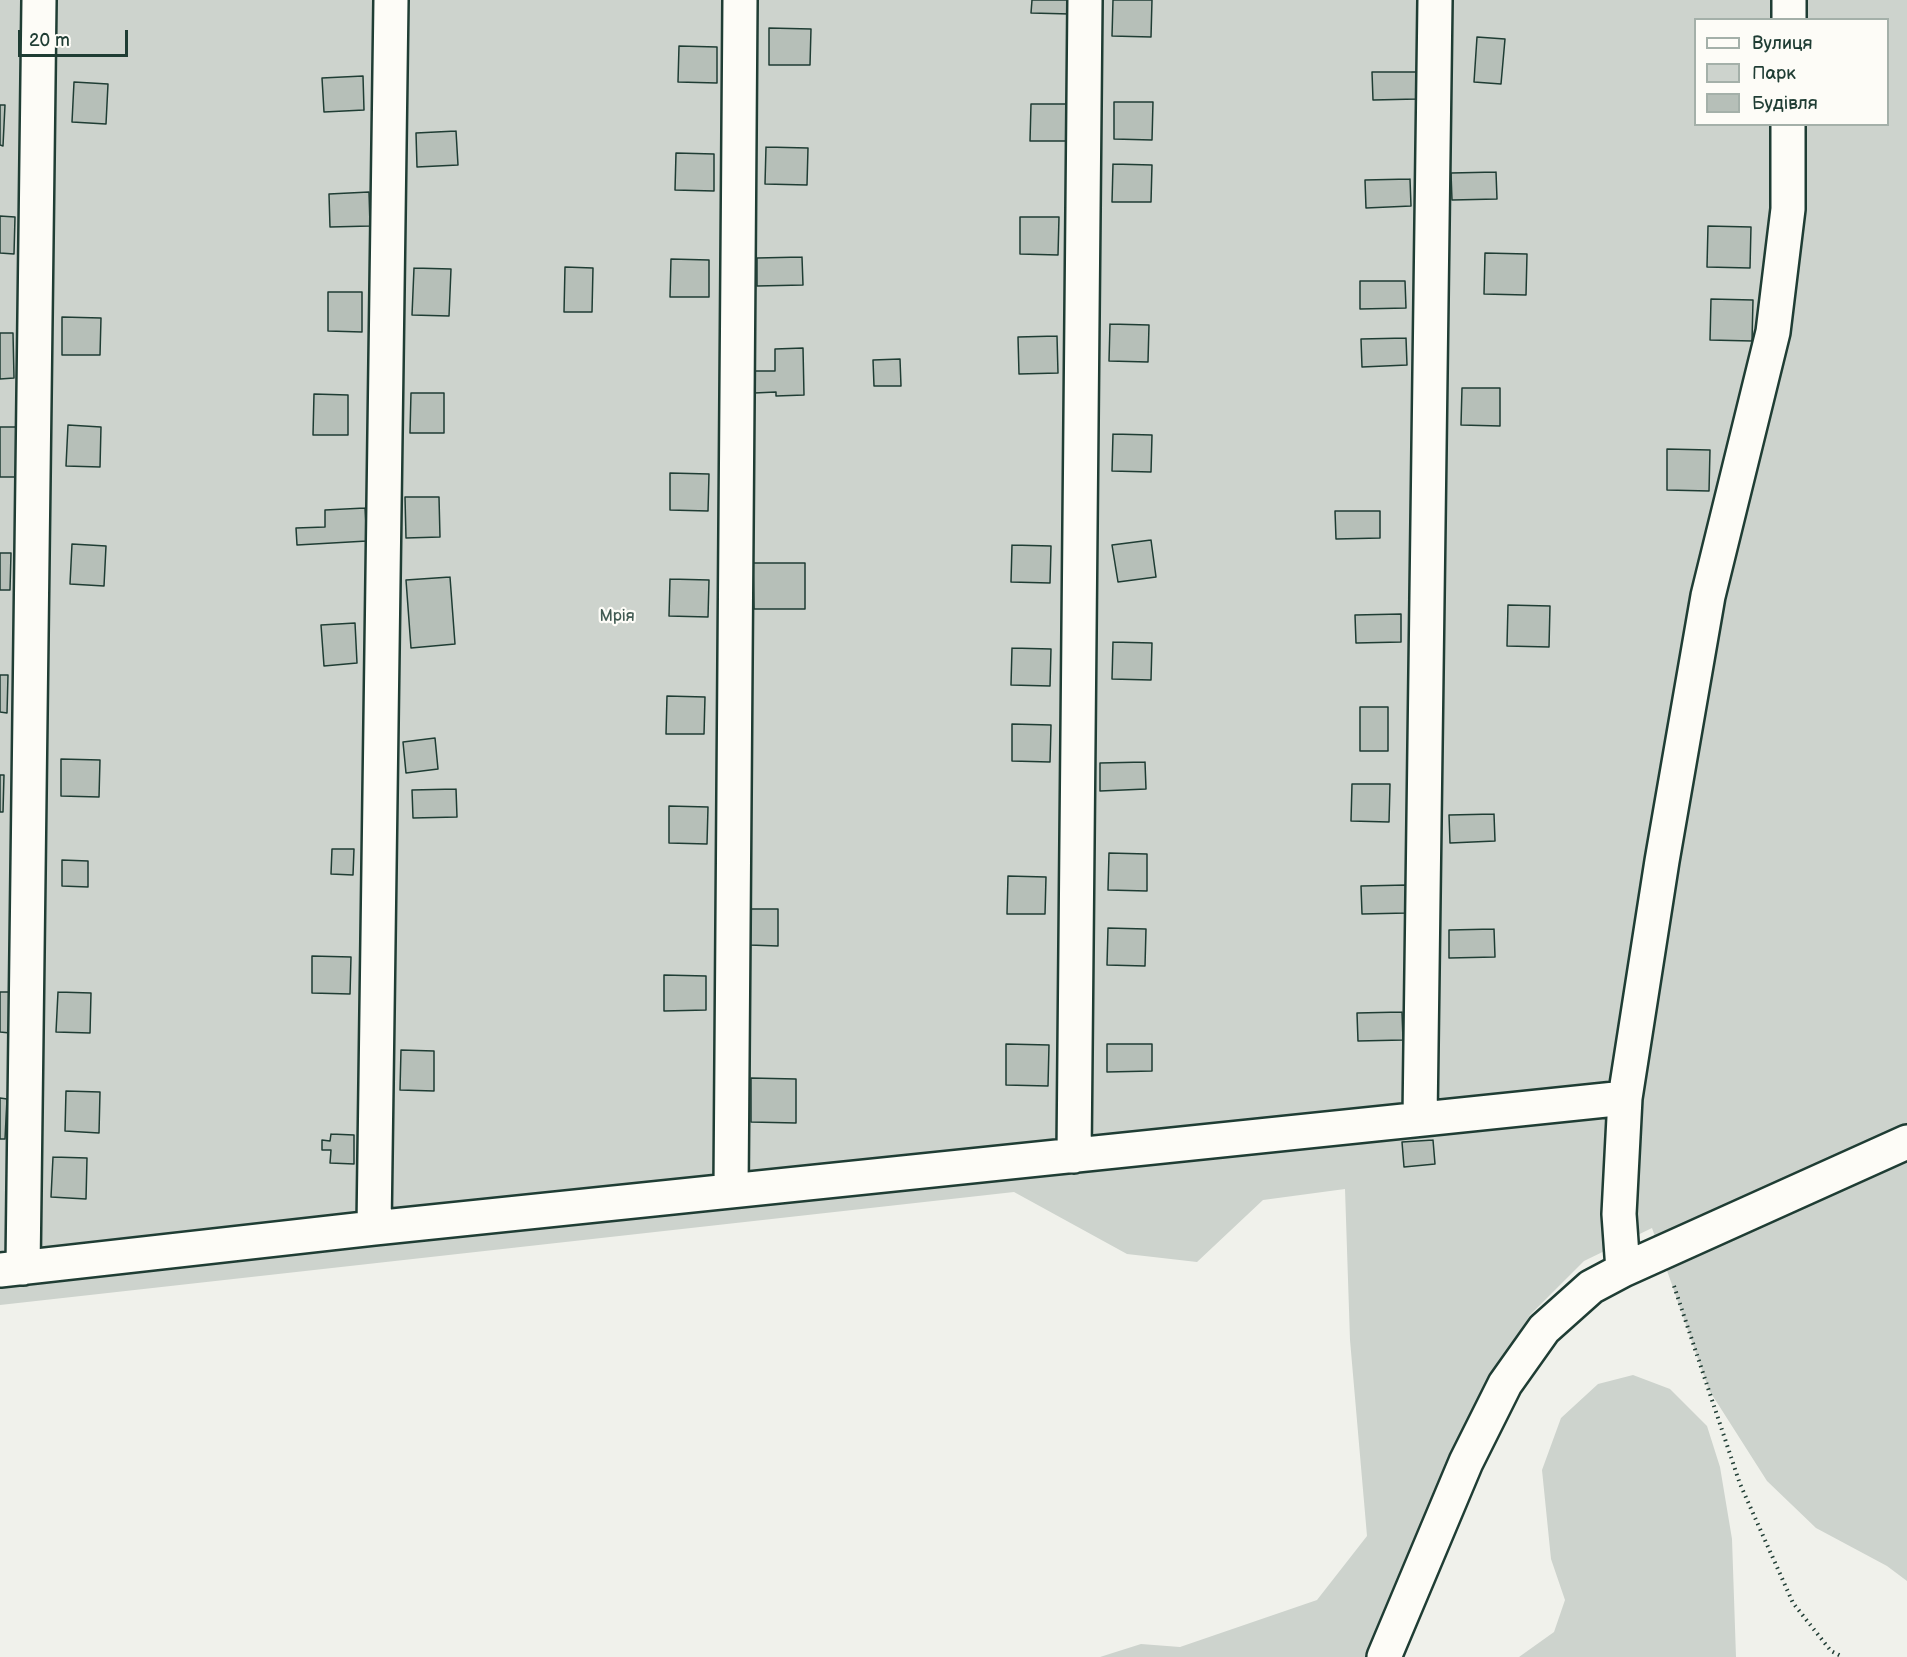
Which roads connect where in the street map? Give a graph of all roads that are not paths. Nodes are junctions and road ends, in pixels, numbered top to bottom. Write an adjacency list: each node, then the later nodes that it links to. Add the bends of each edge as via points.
1 (39, 0): 15 (street)
2 (391, 0): 14 (street)
3 (740, 0): 13 (street)
4 (1085, 0): 12 (street)
5 (1435, 0): 10 (street)
6 (1789, 0): 7 (street)
7 (1789, 18)
8 (1788, 126): 9 (street, via 1788,209 1773,332 1708,596)
9 (1625, 1098): 10 (street); 16 (street, via 1619,1214)
10 (1420, 1119): 12 (street)
11 (1907, 1142): 16 (street)
12 (1074, 1156): 13 (street)
13 (731, 1191): 14 (street)
14 (374, 1228): 15 (street)
15 (12, 1269)
16 (1623, 1270): 17 (street, via 1592,1287 1544,1329 1505,1384 1466,1462)
17 (1384, 1657)

